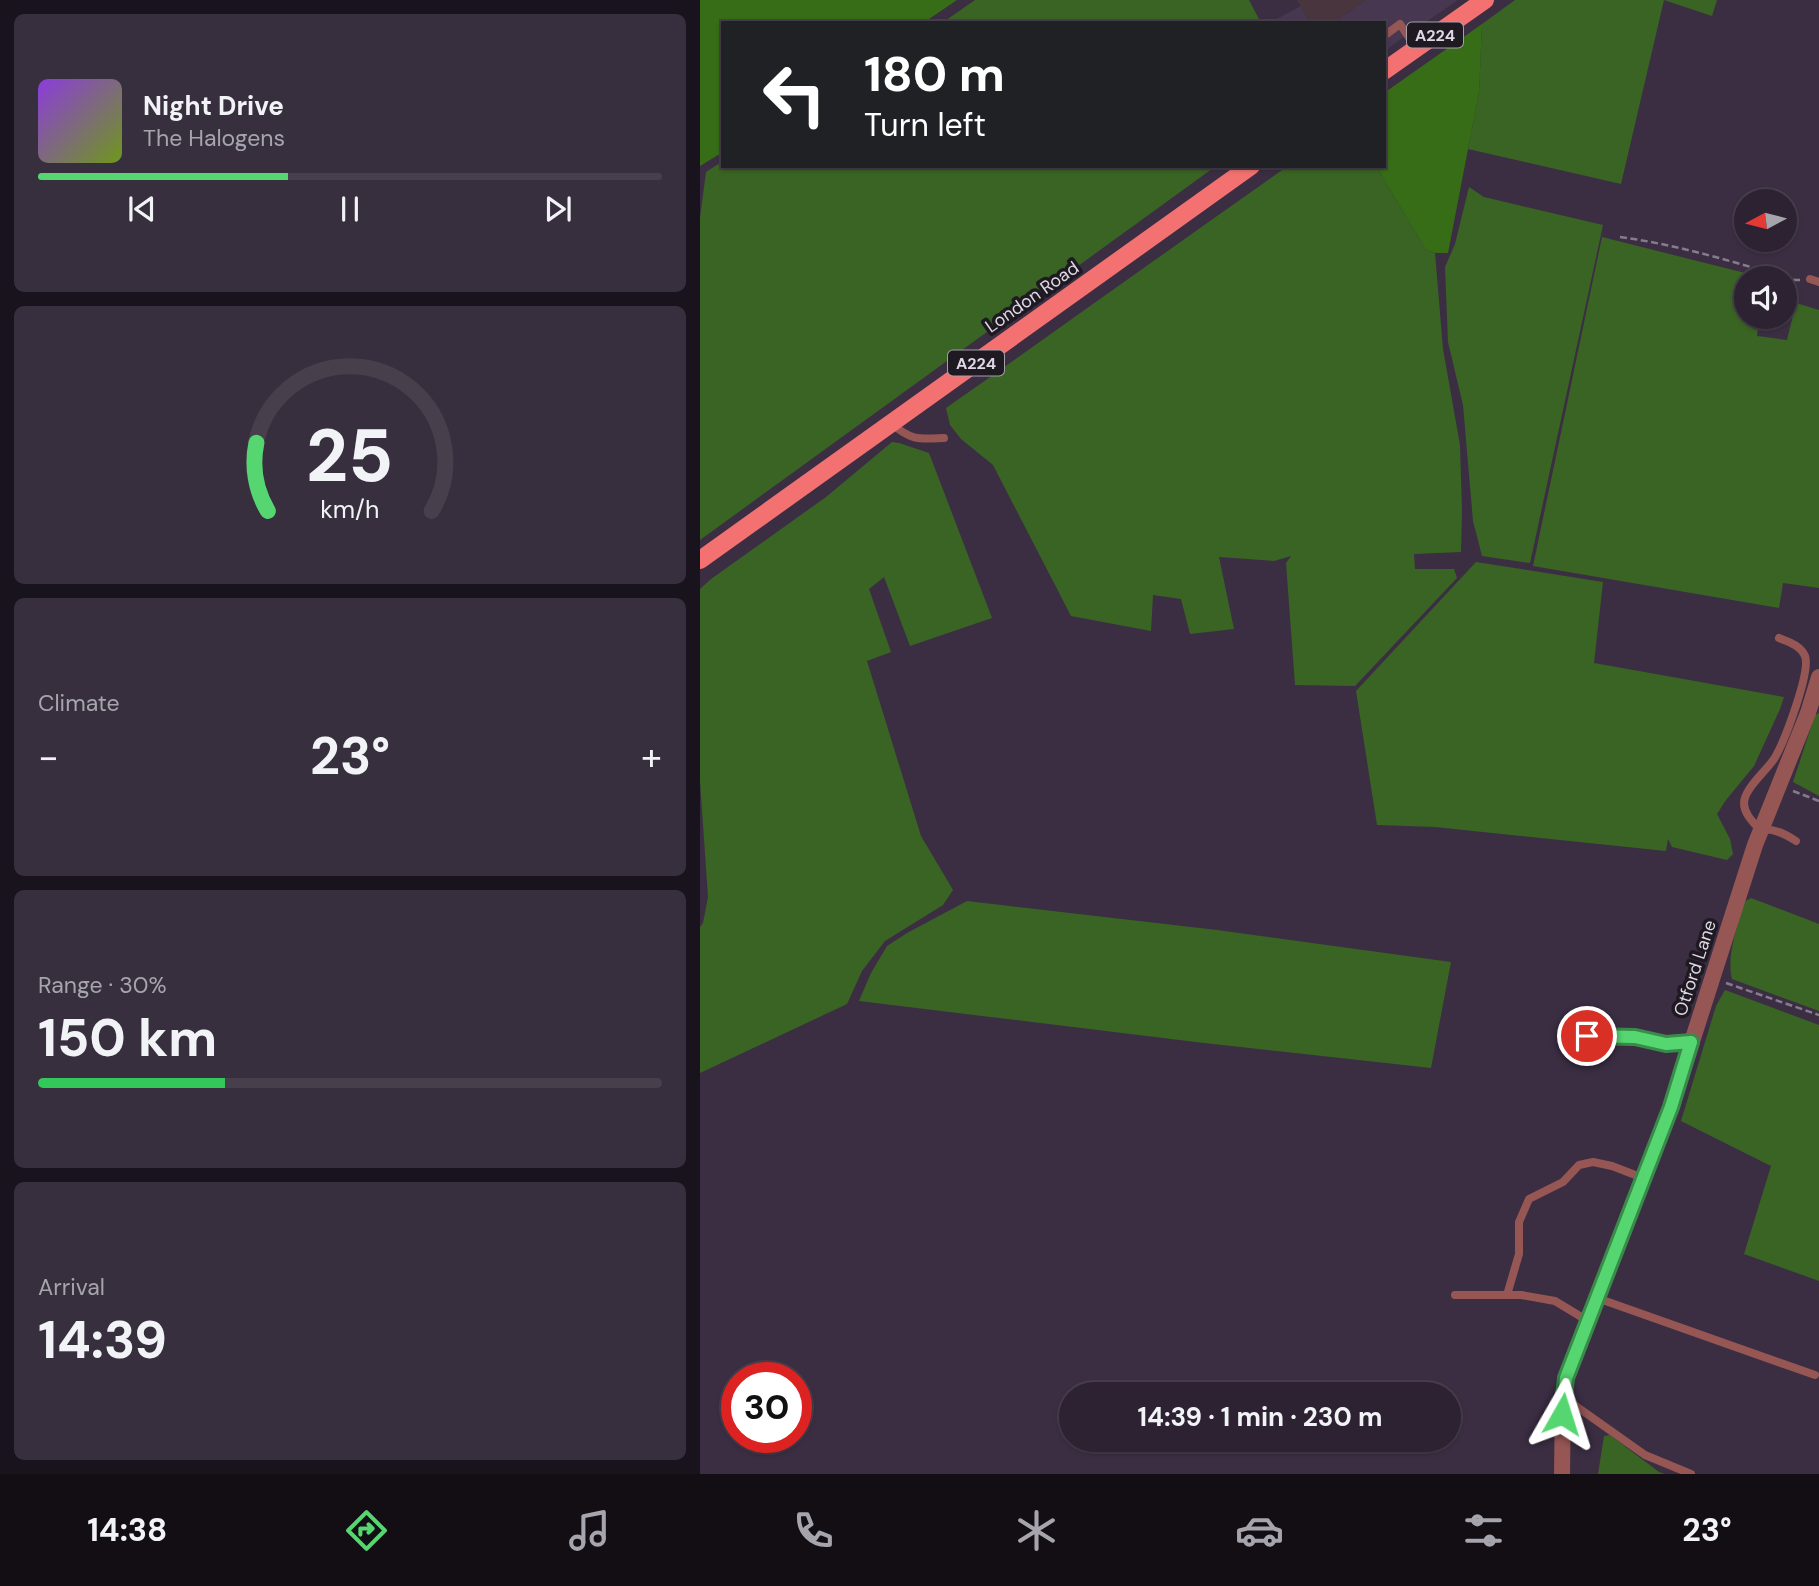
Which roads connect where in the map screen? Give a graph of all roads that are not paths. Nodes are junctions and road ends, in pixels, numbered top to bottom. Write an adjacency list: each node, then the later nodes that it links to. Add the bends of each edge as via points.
1 (1485, 0): 3 (main road, A224)
2 (1386, 34): 3 (lane, via 1400,24)
3 (1416, 48): 4 (main road, A224)
4 (1386, 70)
5 (1248, 168): 6 (main road, London Road / A224)
6 (891, 423): 7 (lane, via 905,435); 8 (main road, London Road / A224)
7 (944, 438)
8 (700, 560)
9 (1779, 638): 11 (lane, via 1797,645 1807,667 1775,757 1744,800 1744,812)
10 (1819, 677): 11 (street, Otford Lane)
11 (1760, 830): 12 (lane, via 1779,832); 14 (street, Otford Lane)
12 (1796, 841)
13 (1587, 1036): 14 (lane)
14 (1691, 1042): 15 (street, Otford Lane)
15 (1643, 1178): 17 (lane, via 1593,1162 1579,1165 1563,1182 1529,1199 1519,1222 1519,1254); 18 (street, Otford Lane)
16 (1455, 1295): 17 (lane)
17 (1507, 1295): 19 (lane, via 1555,1301)
18 (1597, 1298): 19 (street, Otford Lane); 20 (lane)
19 (1588, 1321): 21 (street, Otford Lane)
20 (1815, 1376)
21 (1563, 1397): 22 (street, Otford Lane); 23 (lane, via 1645,1455)
22 (1562, 1474)
23 (1691, 1474)

